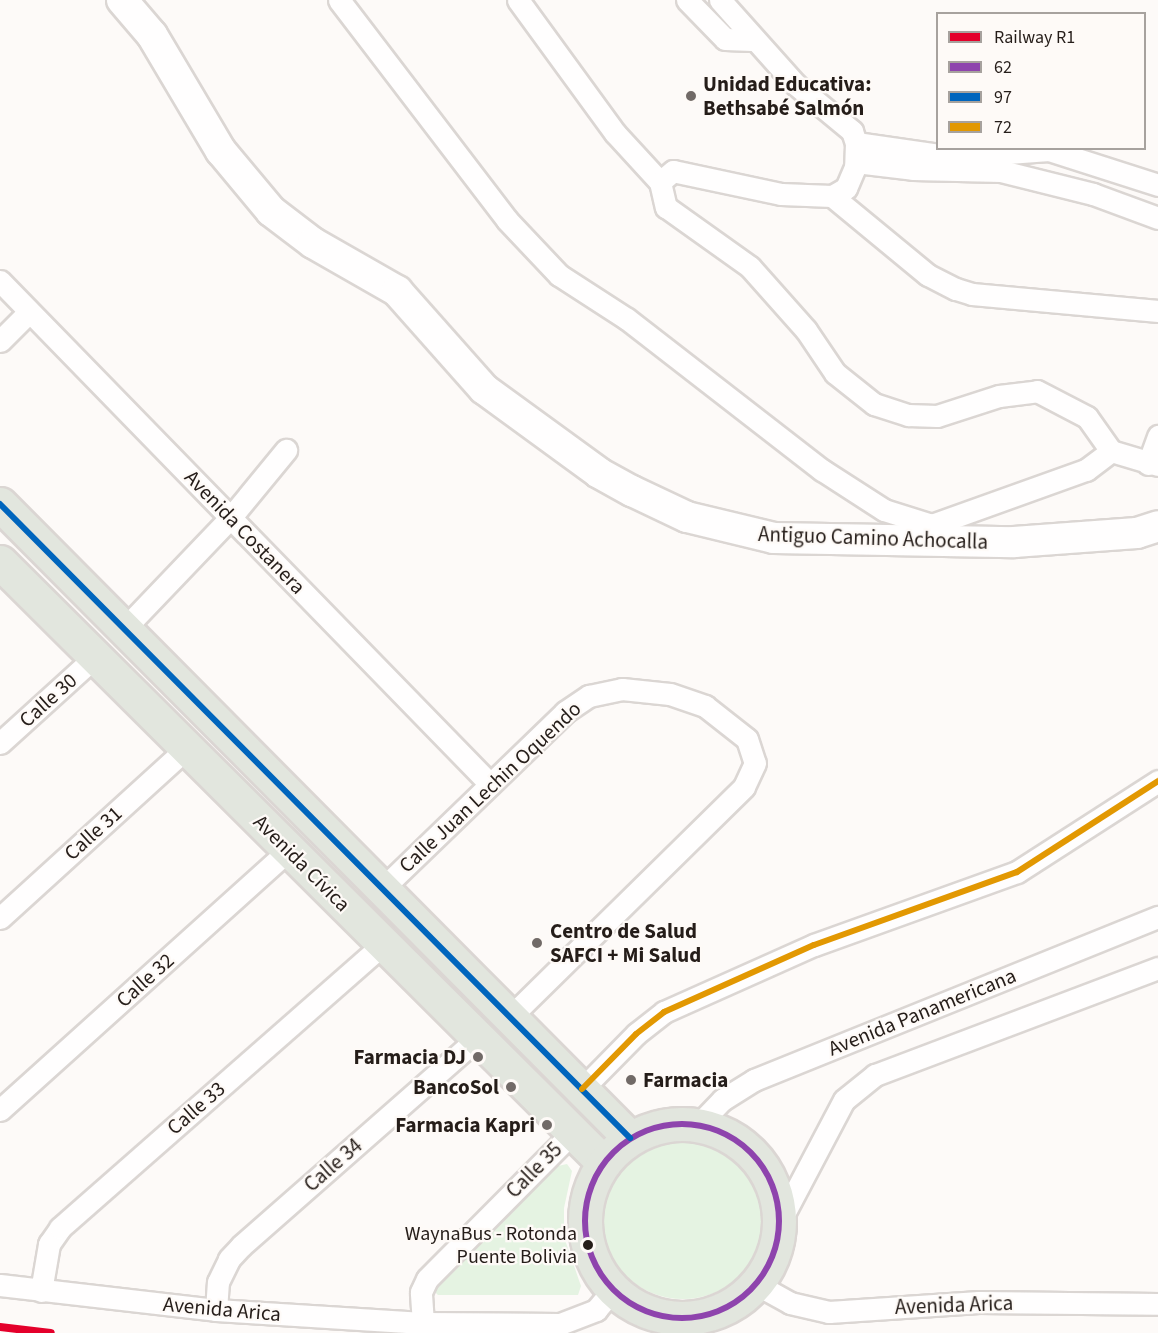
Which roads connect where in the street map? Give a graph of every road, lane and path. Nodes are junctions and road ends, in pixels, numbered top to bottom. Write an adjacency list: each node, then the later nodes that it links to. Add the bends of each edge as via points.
1 (122, 0): 23 (main road, Antiguo Camino Achocalla, via 152,35 221,151 271,211 313,243 397,291 484,389 599,473 687,517 749,534)
2 (339, 0): 23 (street, via 507,220 559,275 627,319 822,470)
3 (518, 0): 8 (street, via 615,134)
4 (687, 0): 6 (street, via 724,39)
5 (720, 0): 6 (street)
6 (752, 40): 7 (street, via 795,84 842,120)
7 (856, 153): 9 (street, via 953,157 1049,150); 10 (street, via 846,188); 11 (street, via 922,170 1001,171 1093,194)
8 (660, 183): 10 (street, via 665,174 680,172 781,194); 18 (street, via 666,207 750,267 806,330 835,374 874,404 908,415 937,416 999,396 1037,391 1087,417)
9 (1158, 184)
10 (832, 196): 13 (street, via 928,275 956,289 972,294)
11 (1158, 218)
12 (0, 281): 14 (street, Avenida Costanera)
13 (1158, 311)
14 (29, 312): 15 (street); 21 (street, Avenida Costanera)
15 (0, 341)
16 (1158, 436): 19 (street)
17 (286, 450): 21 (street)
18 (1111, 451): 19 (street); 23 (street, via 1086,470)
19 (1153, 464)
20 (0, 504): 25 (main road)
21 (231, 517): 25 (street); 30 (street, Avenida Costanera)
22 (1158, 526): 23 (main road, Antiguo Camino Achocalla, via 1137,533 1096,537)
23 (929, 534)
24 (0, 562): 26 (main road, Avenida Cívica)
25 (124, 629): 32 (main road, Avenida Cívica)
26 (95, 657): 27 (street, Calle 30); 28 (main road, Avenida Cívica)
27 (0, 742)
28 (187, 748): 31 (main road, Avenida Cívica); 34 (street, Calle 31)
29 (1158, 781): 39 (street, via 1017,872 814,945 664,1012 636,1034)
30 (490, 784): 32 (street, Calle Juan Lechin Oquendo); 37 (street, Calle Juan Lechin Oquendo, via 575,704 601,692 622,689 669,694 705,706 747,739 755,763 744,787)
31 (289, 850): 35 (main road, Avenida Cívica); 40 (street, Calle 32)
32 (382, 889): 37 (main road, Avenida Cívica)
33 (1158, 917): 41 (street, Avenida Panamericana, via 754,1080 722,1100)
34 (0, 918)
35 (383, 944): 38 (main road, Avenida Cívica); 49 (street, Calle 33, via 60,1228 46,1253)
36 (1158, 968): 45 (street, Avenida Panamericana, via 875,1075 844,1100)
37 (510, 1017): 39 (main road, Avenida Cívica)
38 (478, 1038): 42 (main road, Avenida Cívica); 51 (street, Calle 34, via 241,1246 229,1259 218,1282)
39 (582, 1089): 43 (main road, Avenida Cívica)
40 (0, 1110)
41 (698, 1125): 43 (main road, via 675,1124); 45 (main road, via 731,1137 757,1160 774,1191)
42 (573, 1132): 44 (main road, Avenida Cívica); 52 (street, Calle 35, via 427,1279 421,1292)
43 (630, 1138): 44 (main road)
44 (604, 1163): 48 (main road, via 592,1183 585,1228 598,1271)
45 (778, 1225): 46 (main road, via 776,1246)
46 (756, 1284): 50 (street, Avenida Arica, via 790,1303 829,1312 979,1302); 53 (main road, via 739,1300 696,1318)
47 (0, 1285): 49 (street, Avenida Arica)
48 (613, 1290): 52 (street, Avenida Arica, via 596,1310 560,1324); 53 (main road)
49 (40, 1291): 51 (street, Avenida Arica)
50 (1158, 1304)
51 (216, 1310): 52 (street, Avenida Arica)
52 (423, 1323)
53 (643, 1323)

